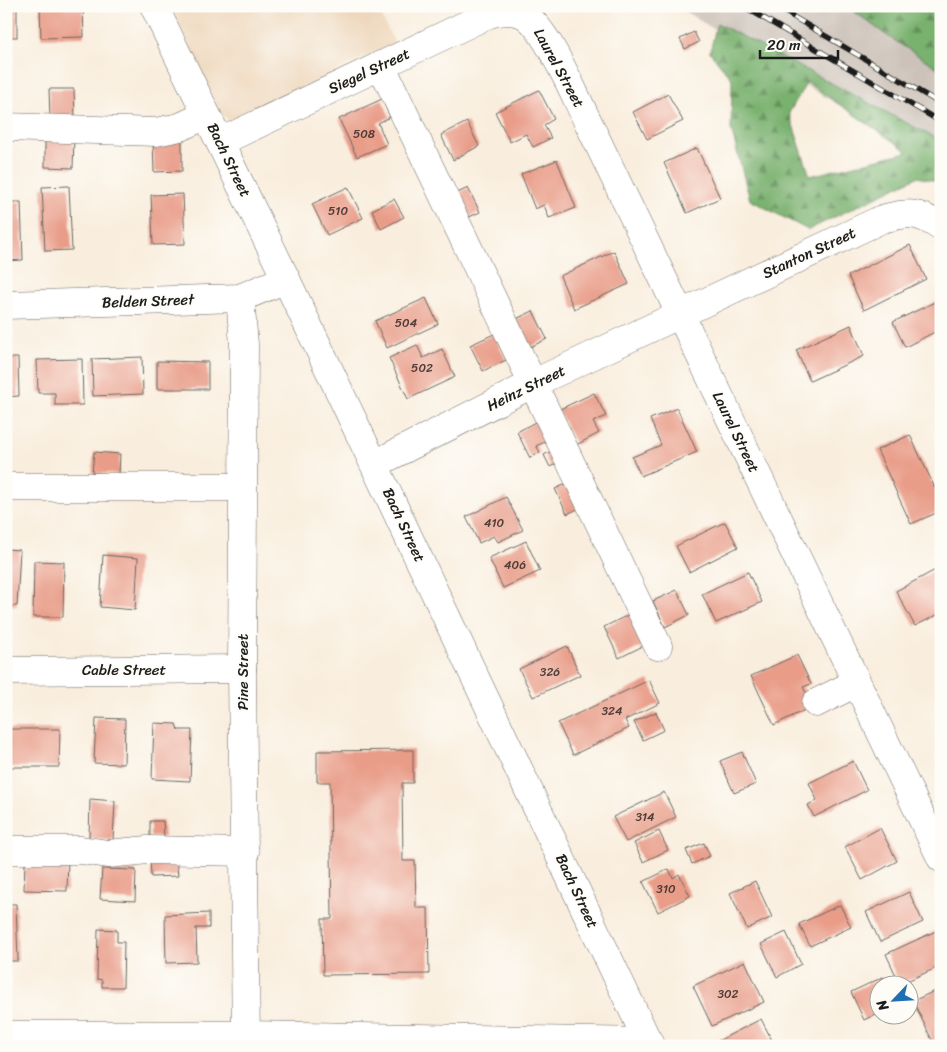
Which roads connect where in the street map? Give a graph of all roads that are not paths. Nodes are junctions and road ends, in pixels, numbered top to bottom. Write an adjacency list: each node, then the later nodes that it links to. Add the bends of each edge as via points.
1 (154, 6): 4 (street, Bach Street)
2 (522, 13): 3 (street, Siegel Street, via 504,10 489,14); 11 (street, Laurel Street, via 537,25 548,42)
3 (381, 65): 6 (street, Siegel Street); 12 (street)
4 (206, 115): 5 (street, via 180,127 156,132); 6 (street, Bach Street)
5 (6, 127)
6 (220, 142): 8 (street, Bach Street)
7 (941, 227): 11 (street, Stanton Street, via 907,213 882,219)
8 (286, 279): 9 (street, Belden Street); 13 (street, Bach Street)
9 (240, 298): 10 (street, Belden Street); 15 (street, Pine Street, via 244,344)
10 (6, 305)
11 (679, 314): 12 (street, Heinz Street); 19 (street, Laurel Street)
12 (532, 384): 13 (street, Heinz Street); 16 (street)
13 (375, 464): 26 (street, Bach Street)
14 (6, 487): 15 (street)
15 (242, 488): 17 (street, Pine Street)
16 (658, 646)
17 (242, 669): 18 (street, Cable Street); 22 (street, Pine Street)
18 (6, 671)
19 (856, 683): 20 (street); 23 (street, Laurel Street)
20 (816, 703)
21 (6, 850): 22 (street, via 81,850 108,854 148,850)
22 (245, 852): 25 (street, Pine Street)
23 (941, 858)
24 (6, 1035): 25 (street)
25 (246, 1041): 26 (street)
26 (650, 1044)

